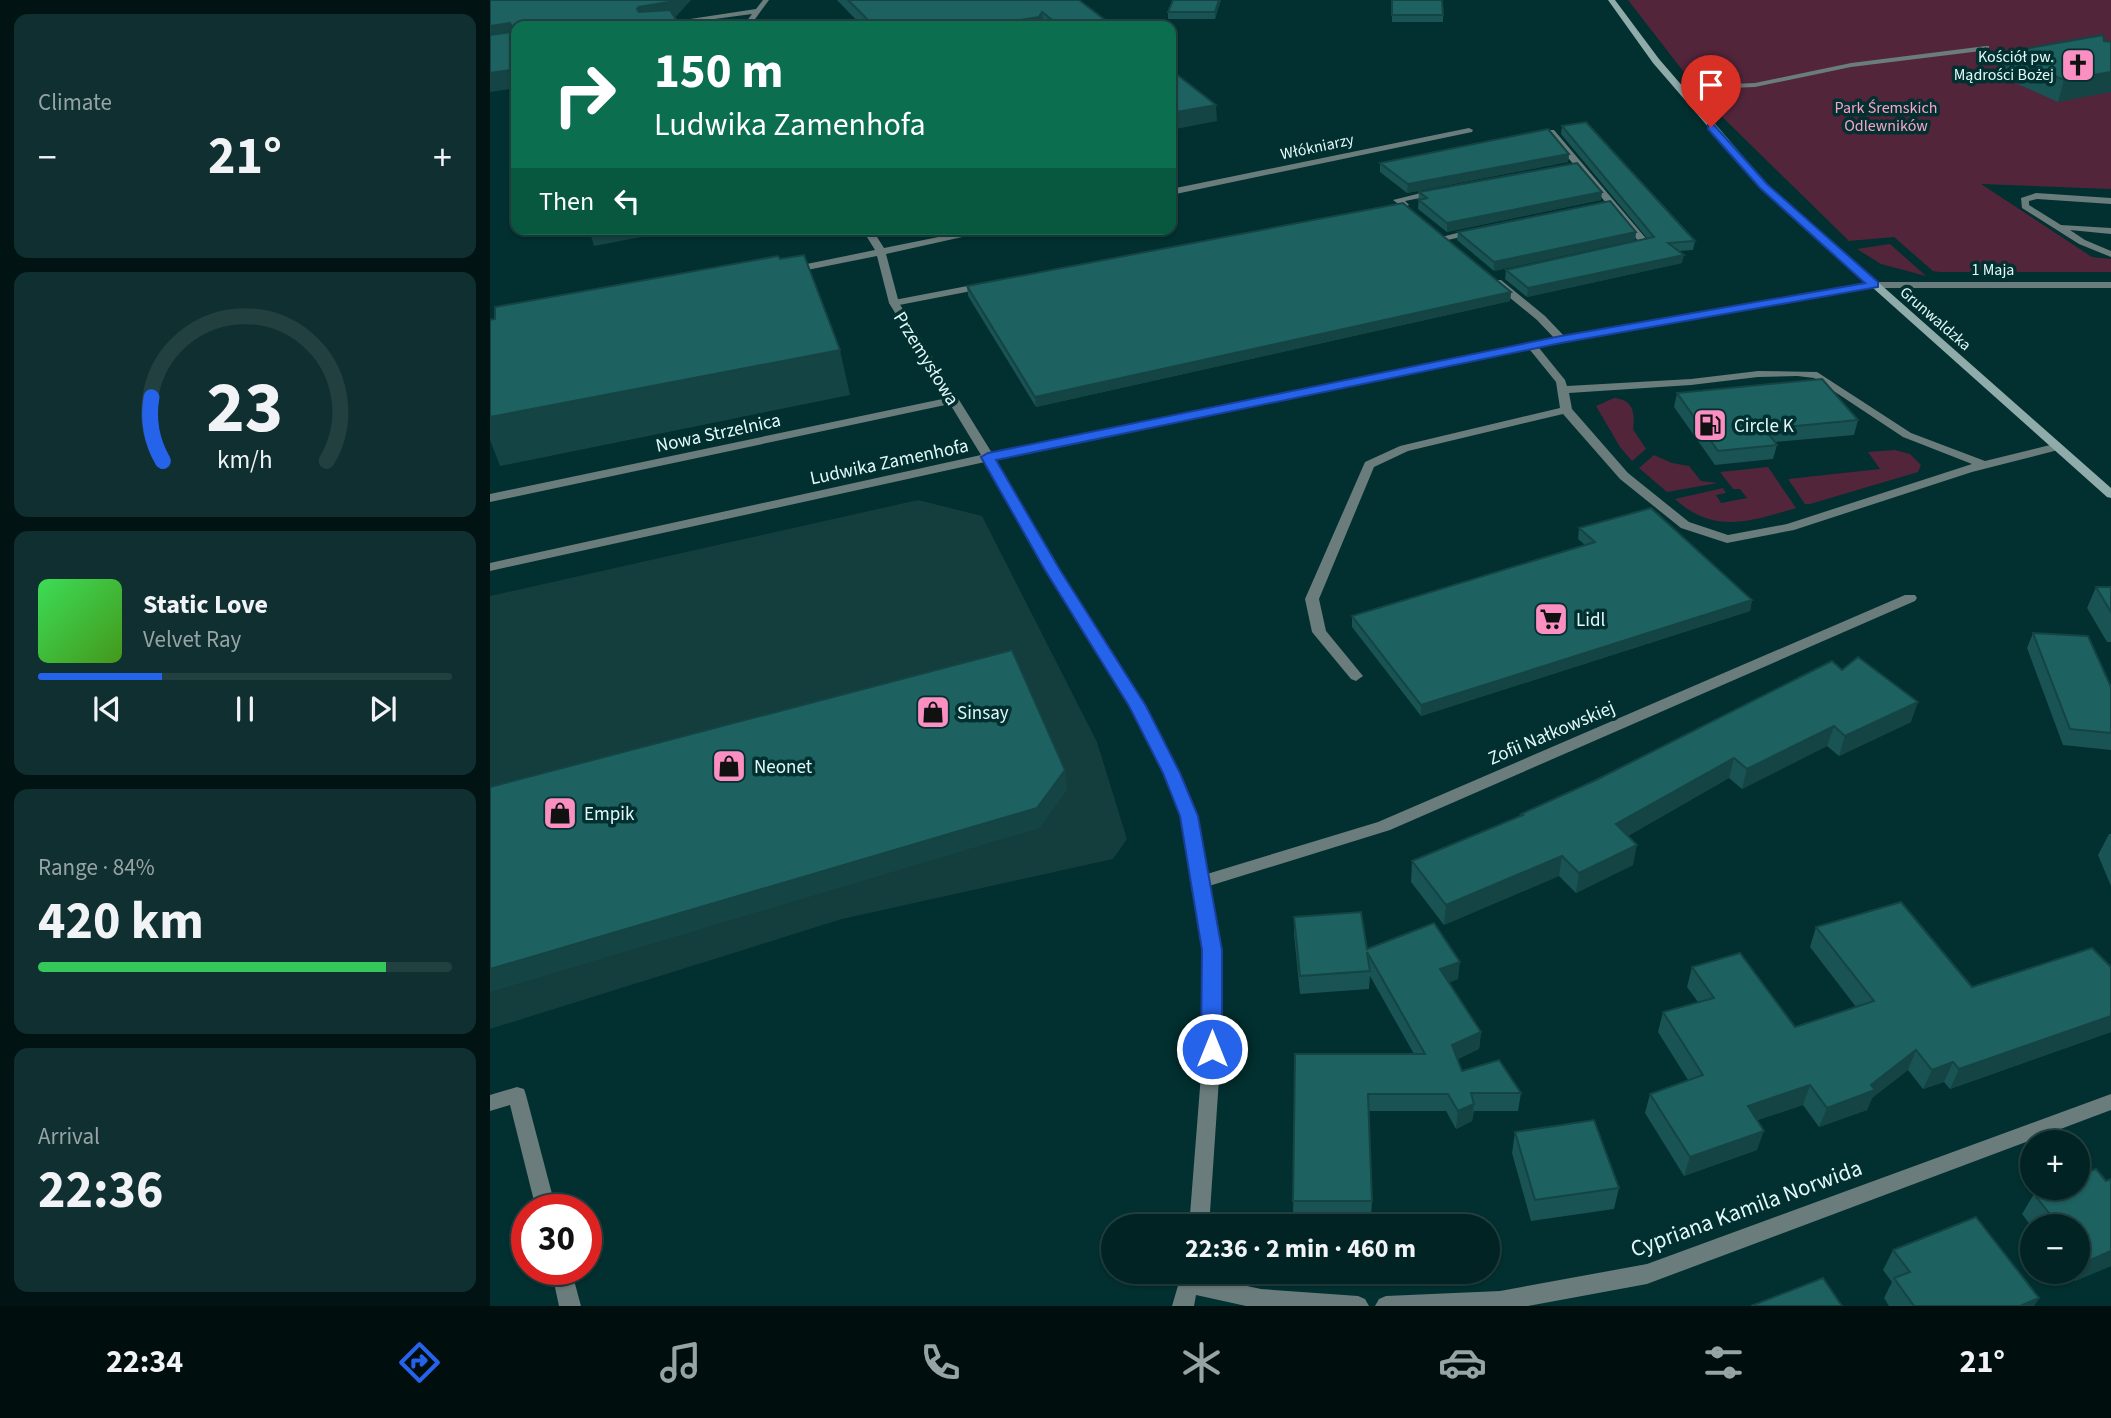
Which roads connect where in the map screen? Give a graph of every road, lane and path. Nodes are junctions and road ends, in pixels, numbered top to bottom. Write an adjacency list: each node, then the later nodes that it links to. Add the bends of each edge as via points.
1 (766, 0): 3 (street)
2 (1611, 0): 7 (main road, Grunwaldzka)
3 (758, 11): 4 (street); 5 (street)
4 (685, 21)
5 (751, 21)
6 (1986, 48): 7 (street, via 1851,65 1755,85)
7 (1679, 88): 34 (main road, Grunwaldzka, via 1764,186)
8 (1469, 130): 13 (street, Włókniarzy)
9 (1551, 132): 10 (street)
10 (1579, 165): 11 (street); 15 (street)
11 (1566, 168)
12 (1450, 190): 16 (street, via 1398,200)
13 (1176, 191)
14 (2111, 201): 20 (street, via 2024,200 2025,206)
15 (1611, 204): 17 (street); 28 (street, via 1646,244)
16 (1404, 205): 18 (street); 19 (street)
17 (1599, 206)
18 (1390, 207)
19 (1414, 213)
20 (2058, 227): 23 (street); 30 (street)
21 (1433, 229): 26 (street)
22 (1482, 230): 26 (street)
23 (2111, 231)
24 (870, 235): 29 (street, Przemysłowa)
25 (965, 235): 29 (street)
26 (1443, 238): 27 (street)
27 (1453, 246)
28 (1620, 250)
29 (881, 253): 31 (street); 36 (street, Przemysłowa)
30 (2111, 254)
31 (784, 272)
32 (1504, 275): 37 (street, via 1491,277)
33 (1000, 283): 36 (street)
34 (1874, 285): 35 (street, 1 Maja); 37 (street, Ludwika Zamenhofa); 42 (main road, Grunwaldzka)
35 (2111, 285)
36 (894, 303): 40 (street, Przemysłowa)
37 (1561, 339): 38 (street, Ludwika Zamenhofa)
38 (1531, 345): 39 (street, via 1561,382); 43 (street, Ludwika Zamenhofa)
39 (1562, 390): 41 (street); 44 (street, via 1758,374 1817,375 1907,435)
40 (953, 400): 43 (street, Przemysłowa); 46 (street, Nowa Strzelnica)
41 (1566, 410): 44 (street, via 1624,477 1651,499 1685,525 1727,539 1790,527); 49 (street, via 1404,448 1369,465 1312,599 1319,632)
42 (2058, 447): 44 (street); 45 (main road, Grunwaldzka)
43 (988, 457): 47 (street, Ludwika Zamenhofa); 50 (street, Przemysłowa, via 1138,706 1166,762 1189,816)
44 (1984, 465)
45 (2111, 494)
46 (490, 498)
47 (490, 566)
48 (1910, 598): 50 (street, Zofii Nałkowskiej, via 1384,826)
49 (1356, 676)
50 (1200, 883): 54 (street, Przemysłowa, via 1212,950 1212,1049)
51 (2111, 1102): 61 (street, Cypriana Kamila Norwida, via 1647,1274 1500,1301)
52 (490, 1103): 53 (street, via 517,1095)
53 (542, 1194)
54 (1200, 1214)
55 (1189, 1284): 59 (street)
56 (1211, 1284): 60 (street, via 1261,1299)
57 (565, 1285): 58 (street)
58 (570, 1306)
59 (1183, 1306)
60 (1358, 1306)
61 (1386, 1306)

